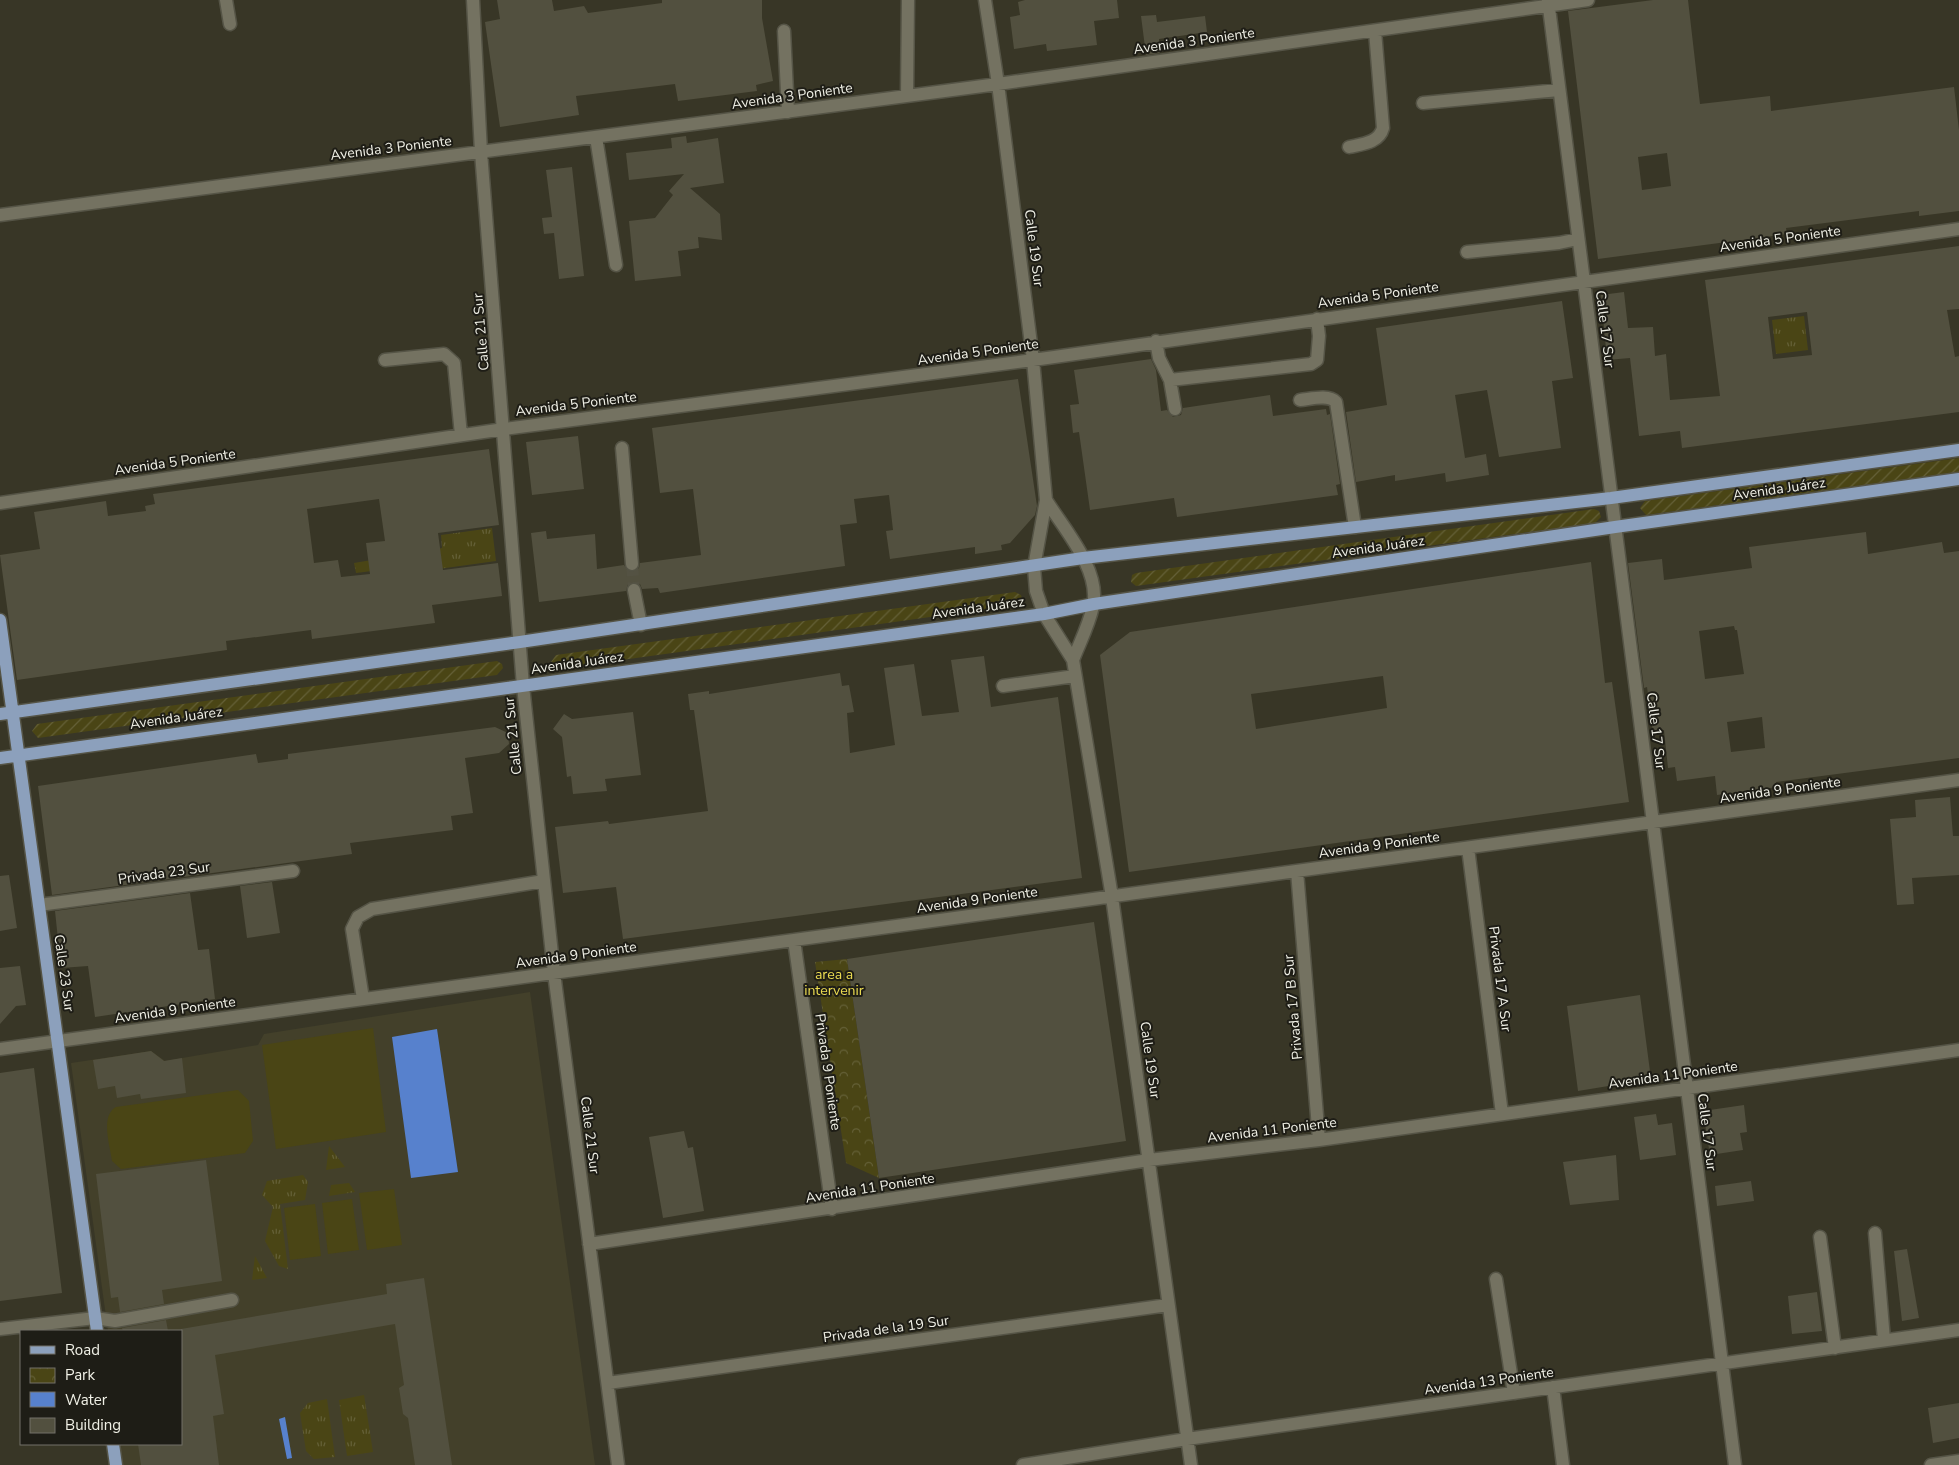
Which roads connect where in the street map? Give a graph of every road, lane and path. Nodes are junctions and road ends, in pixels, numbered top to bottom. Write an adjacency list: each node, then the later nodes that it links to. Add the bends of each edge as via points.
1 (226, 0): 7 (street)
2 (473, 0): 17 (street, Calle 21 Sur)
3 (908, 0): 12 (street)
4 (985, 0): 10 (street, Calle 19 Sur)
5 (1588, 0): 6 (street, Avenida 3 Poniente)
6 (1548, 3): 8 (street, Avenida 3 Poniente); 11 (street, Calle 17 Sur)
7 (230, 24)
8 (1375, 30): 10 (street, Avenida 3 Poniente); 16 (street, via 1383,128 1375,140)
9 (784, 31): 14 (street)
10 (998, 84): 12 (street, Avenida 3 Poniente); 27 (street, Calle 19 Sur)
11 (1559, 90): 13 (street); 20 (street, Calle 17 Sur)
12 (907, 96): 14 (street, Avenida 3 Poniente)
13 (1423, 103)
14 (788, 112): 15 (street, Avenida 3 Poniente)
15 (596, 137): 17 (street, Avenida 3 Poniente); 22 (street)
16 (1349, 148)
17 (481, 152): 18 (street, Avenida 3 Poniente); 31 (street, Calle 21 Sur)
18 (0, 215)
19 (1959, 229): 23 (street, Avenida 5 Poniente)
20 (1578, 239): 21 (street); 23 (street, Calle 17 Sur)
21 (1467, 252)
22 (616, 265)
23 (1584, 282): 24 (street, Avenida 5 Poniente); 36 (street, Calle 17 Sur)
24 (1317, 319): 25 (street, Avenida 5 Poniente); 28 (street, via 1317,360 1311,364)
25 (1156, 341): 27 (street, Avenida 5 Poniente); 28 (street, via 1159,358)
26 (385, 360): 32 (street, via 444,354 450,358 454,363)
27 (1033, 360): 31 (street, Avenida 5 Poniente); 37 (street, Calle 19 Sur)
28 (1170, 380): 30 (street)
29 (1300, 400): 39 (street, via 1332,398 1336,402)
30 (1176, 409)
31 (504, 429): 32 (street, Avenida 5 Poniente); 49 (street, Calle 21 Sur)
32 (461, 435): 38 (street, Avenida 5 Poniente)
33 (622, 448): 42 (street)
34 (1959, 450): 36 (main road, Avenida Juárez)
35 (1959, 479): 40 (main road, Avenida Juárez)
36 (1611, 498): 39 (main road, Avenida Juárez); 40 (street, Calle 17 Sur)
37 (1046, 500): 41 (street, Calle 19 Sur); 43 (street, Calle 19 Sur)
38 (0, 503)
39 (1355, 527): 41 (main road, Avenida Juárez)
40 (1615, 527): 45 (main road, Avenida Juárez); 58 (street, Calle 17 Sur)
41 (1083, 558): 43 (main road, Avenida Juárez); 45 (street, Calle 19 Sur, via 1093,583)
42 (632, 564)
43 (1034, 567): 46 (street, Calle 19 Sur, via 1036,591); 48 (main road, Avenida Juárez)
44 (634, 590): 48 (street)
45 (1094, 604): 46 (main road, Avenida Juárez); 50 (street, Calle 19 Sur)
46 (1044, 614): 50 (street, Calle 19 Sur); 52 (main road, Avenida Juárez)
47 (0, 620): 54 (main road, Calle 23 Sur)
48 (641, 625): 49 (main road, Avenida Juárez)
49 (520, 642): 52 (street, Calle 21 Sur); 54 (main road, Avenida Juárez)
50 (1072, 660): 51 (street, Calle 19 Sur)
51 (1075, 676): 53 (street); 63 (street, Calle 19 Sur)
52 (523, 686): 55 (main road, Avenida Juárez); 62 (street, Calle 21 Sur)
53 (1003, 686)
54 (6, 713): 55 (main road, Calle 23 Sur)
55 (19, 755): 56 (main road, Avenida Juárez); 64 (main road, Calle 23 Sur)
56 (0, 758)
57 (1959, 780): 58 (street, Avenida 9 Poniente)
58 (1652, 822): 59 (street, Avenida 9 Poniente); 71 (street, Calle 17 Sur)
59 (1468, 848): 61 (street, Avenida 9 Poniente); 72 (street, Privada 17 A Sur)
60 (293, 871): 64 (street, Privada 23 Sur)
61 (1297, 871): 63 (street, Avenida 9 Poniente); 73 (street, Privada 17 B Sur)
62 (544, 881): 66 (street, Calle 21 Sur); 67 (street, via 372,909 358,916 352,929)
63 (1112, 897): 65 (street, Avenida 9 Poniente); 74 (street, Calle 19 Sur)
64 (39, 904): 68 (main road, Calle 23 Sur)
65 (794, 940): 66 (street, Avenida 9 Poniente); 75 (street, Privada 9 Poniente)
66 (554, 973): 67 (street, Avenida 9 Poniente); 78 (street, Calle 21 Sur)
67 (363, 999): 68 (street, Avenida 9 Poniente)
68 (59, 1041): 69 (street, Avenida 9 Poniente); 82 (main road, Calle 23 Sur)
69 (0, 1049)
70 (1959, 1050): 71 (street, Avenida 11 Poniente)
71 (1686, 1088): 72 (street, Avenida 11 Poniente); 88 (street, Calle 17 Sur)
72 (1502, 1114): 73 (street, Avenida 11 Poniente)
73 (1320, 1140): 74 (street, Avenida 11 Poniente)
74 (1149, 1160): 75 (street, Avenida 11 Poniente); 81 (street, Calle 19 Sur)
75 (832, 1209): 78 (street, Avenida 11 Poniente)
76 (1875, 1233): 86 (street)
77 (1820, 1237): 87 (street)
78 (588, 1244): 89 (street, Calle 21 Sur)
79 (1496, 1279): 91 (street)
80 (232, 1300): 82 (street, via 115,1321)
81 (1168, 1305): 89 (street, Privada de la 19 Sur); 92 (street, Calle 19 Sur)
82 (95, 1318): 83 (street); 84 (main road, Calle 23 Sur)
83 (0, 1329)
84 (97, 1330)
85 (1959, 1330): 86 (street, Avenida 13 Poniente)
86 (1884, 1340): 87 (street, Avenida 13 Poniente)
87 (1836, 1348): 88 (street, Avenida 13 Poniente)
88 (1722, 1364): 90 (street, Avenida 13 Poniente); 100 (street, Calle 17 Sur)
89 (608, 1383): 96 (street, Calle 21 Sur)
90 (1553, 1388): 91 (street, Avenida 13 Poniente); 99 (street)
91 (1514, 1393): 92 (street, Avenida 13 Poniente)
92 (1187, 1439): 97 (street, Avenida 13 Poniente); 98 (street, Calle 19 Sur)
93 (113, 1445): 95 (main road)
94 (1959, 1461): 101 (street)
95 (116, 1465)
96 (618, 1465)
97 (1023, 1465)
98 (1191, 1465)
99 (1563, 1465)
100 (1735, 1465)
101 (1931, 1465)

